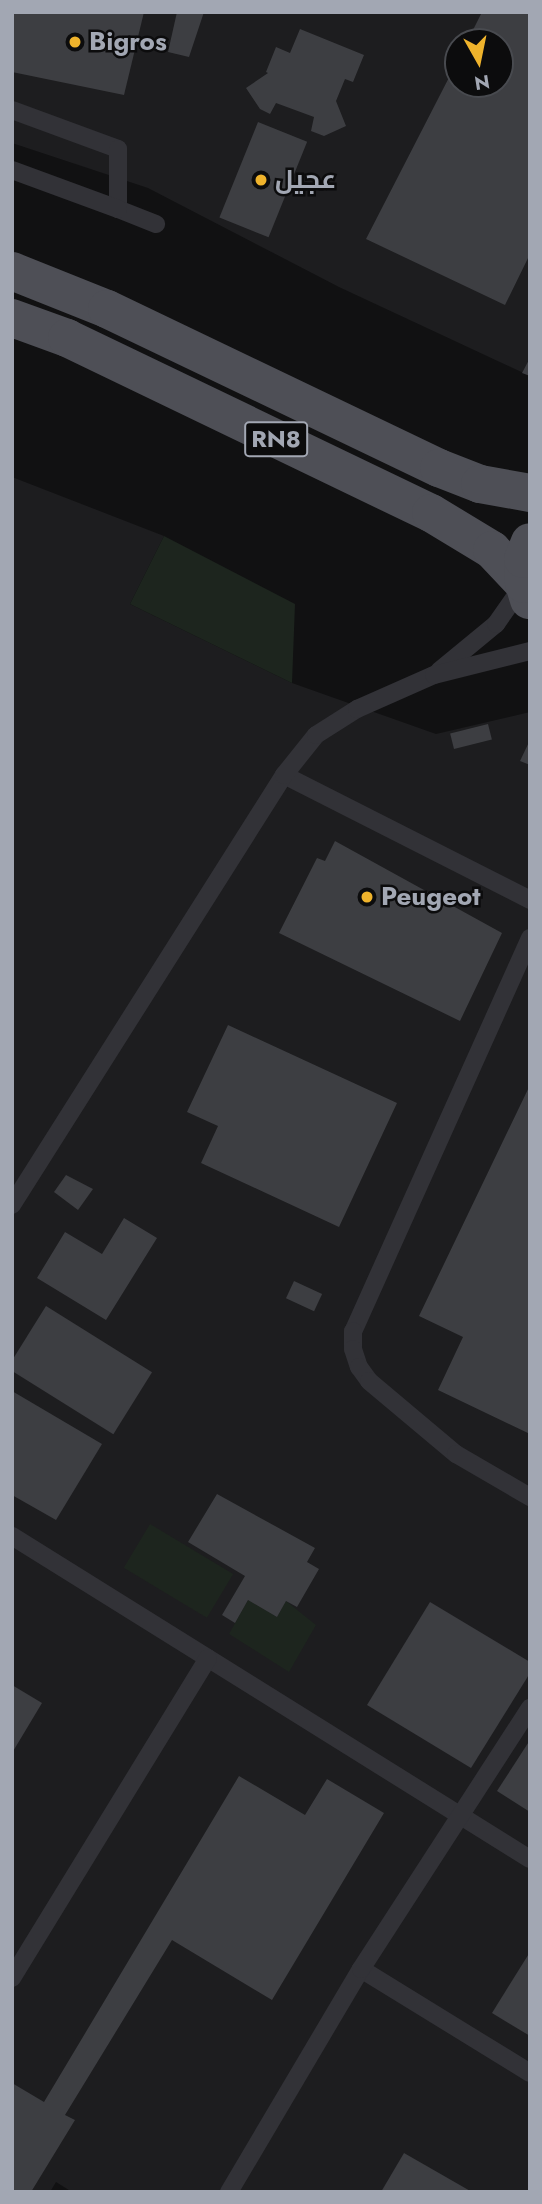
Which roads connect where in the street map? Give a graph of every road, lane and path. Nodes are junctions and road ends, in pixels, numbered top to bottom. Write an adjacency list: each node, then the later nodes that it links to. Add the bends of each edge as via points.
1 (12, 110): 3 (lane, via 118,149)
2 (12, 170): 3 (lane)
3 (118, 209): 4 (lane)
4 (156, 224)
5 (12, 271): 7 (main road, RN8, via 107,309 439,468 480,484)
6 (12, 318): 9 (main road, RN8, via 66,338 431,513 492,550)
7 (530, 494)
8 (530, 542): 9 (main road, via 523,559)
9 (527, 593): 11 (lane)
10 (530, 651): 11 (lane)
11 (434, 675): 12 (lane, via 357,709 316,735)
12 (284, 775): 13 (lane); 15 (lane)
13 (530, 900)
14 (530, 938): 16 (lane, via 353,1331 353,1349 369,1381 456,1454)
15 (12, 1205)
16 (530, 1497)
17 (12, 1536): 18 (lane)
18 (208, 1657): 20 (lane); 23 (lane)
19 (530, 1708): 20 (lane)
20 (462, 1817): 21 (lane); 22 (lane)
21 (530, 1859)
22 (362, 1969): 24 (lane); 25 (lane)
23 (12, 1978)
24 (530, 2073)
25 (229, 2192)

